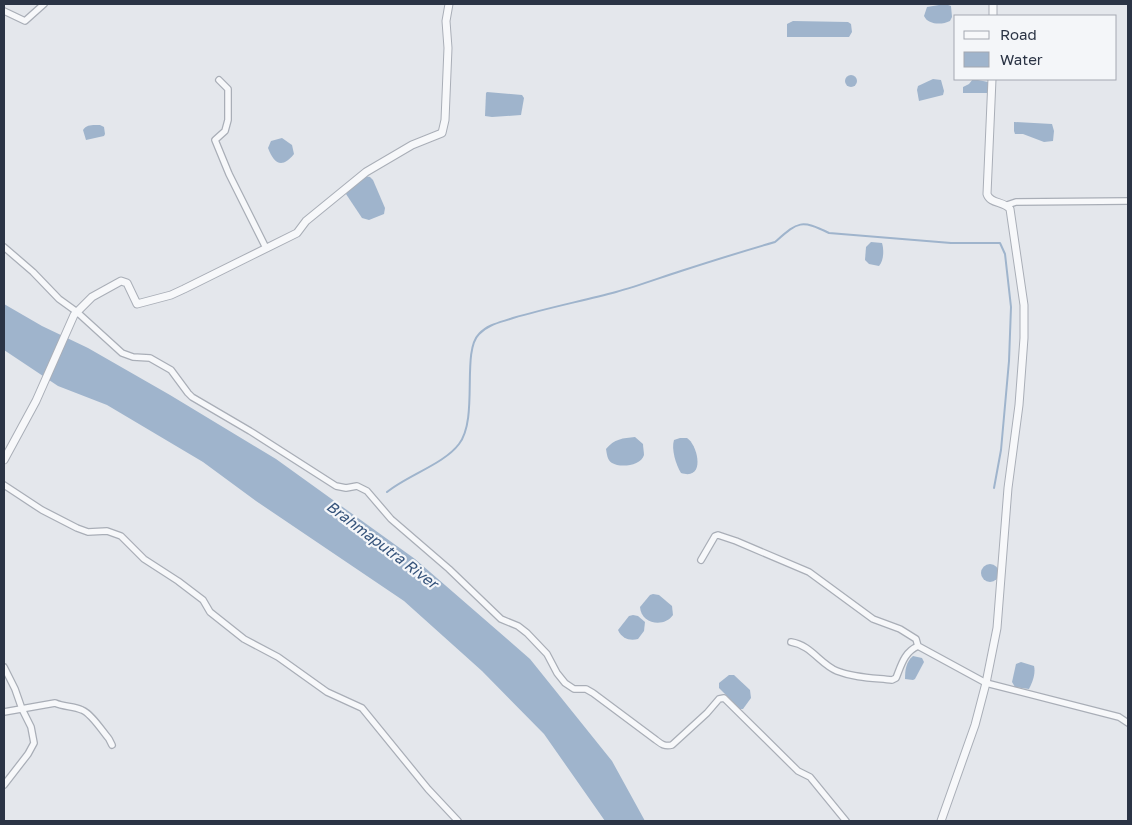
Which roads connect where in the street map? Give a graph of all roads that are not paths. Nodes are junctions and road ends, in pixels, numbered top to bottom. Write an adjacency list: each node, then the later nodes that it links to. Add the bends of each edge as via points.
1 (44, 4): 3 (street, via 24,22)
2 (449, 4): 9 (street, via 442,133 412,145 366,172 306,221 297,233)
3 (4, 11)
4 (219, 80): 9 (street, via 228,89 228,120 223,134 215,140)
5 (992, 80): 7 (street, via 987,194 991,200)
6 (1128, 201): 7 (street, via 1016,202)
7 (1007, 205): 17 (street, via 1020,272 1024,338 997,628)
8 (4, 247): 10 (street)
9 (266, 248): 10 (street, via 172,295 140,304 127,283 121,280 92,298)
10 (76, 313): 11 (street, via 36,401); 24 (street, via 122,353 150,358 171,370 192,398 336,486 357,486 367,491 391,519 501,619 527,633 547,654 557,673 574,689 593,693 662,745 668,746 724,698 798,771 810,776)
11 (4, 460)
12 (4, 485): 23 (street, via 76,528 88,532 107,531 120,536 144,559 203,600 210,612 244,640 278,657 327,692 362,708)
13 (701, 560): 15 (street, via 712,538 718,535 775,556 809,572 874,619 916,639)
14 (791, 642): 15 (street, via 804,646 836,671 862,678 892,680 896,678 906,655)
15 (918, 646): 17 (street)
16 (4, 667): 18 (street)
17 (986, 683): 20 (street); 25 (street, via 975,725)
18 (22, 709): 19 (street); 21 (street, via 56,703 83,710); 22 (street, via 34,743)
19 (4, 712)
20 (1128, 722)
21 (112, 745)
22 (4, 785)
23 (458, 821)
24 (846, 821)
25 (941, 821)

